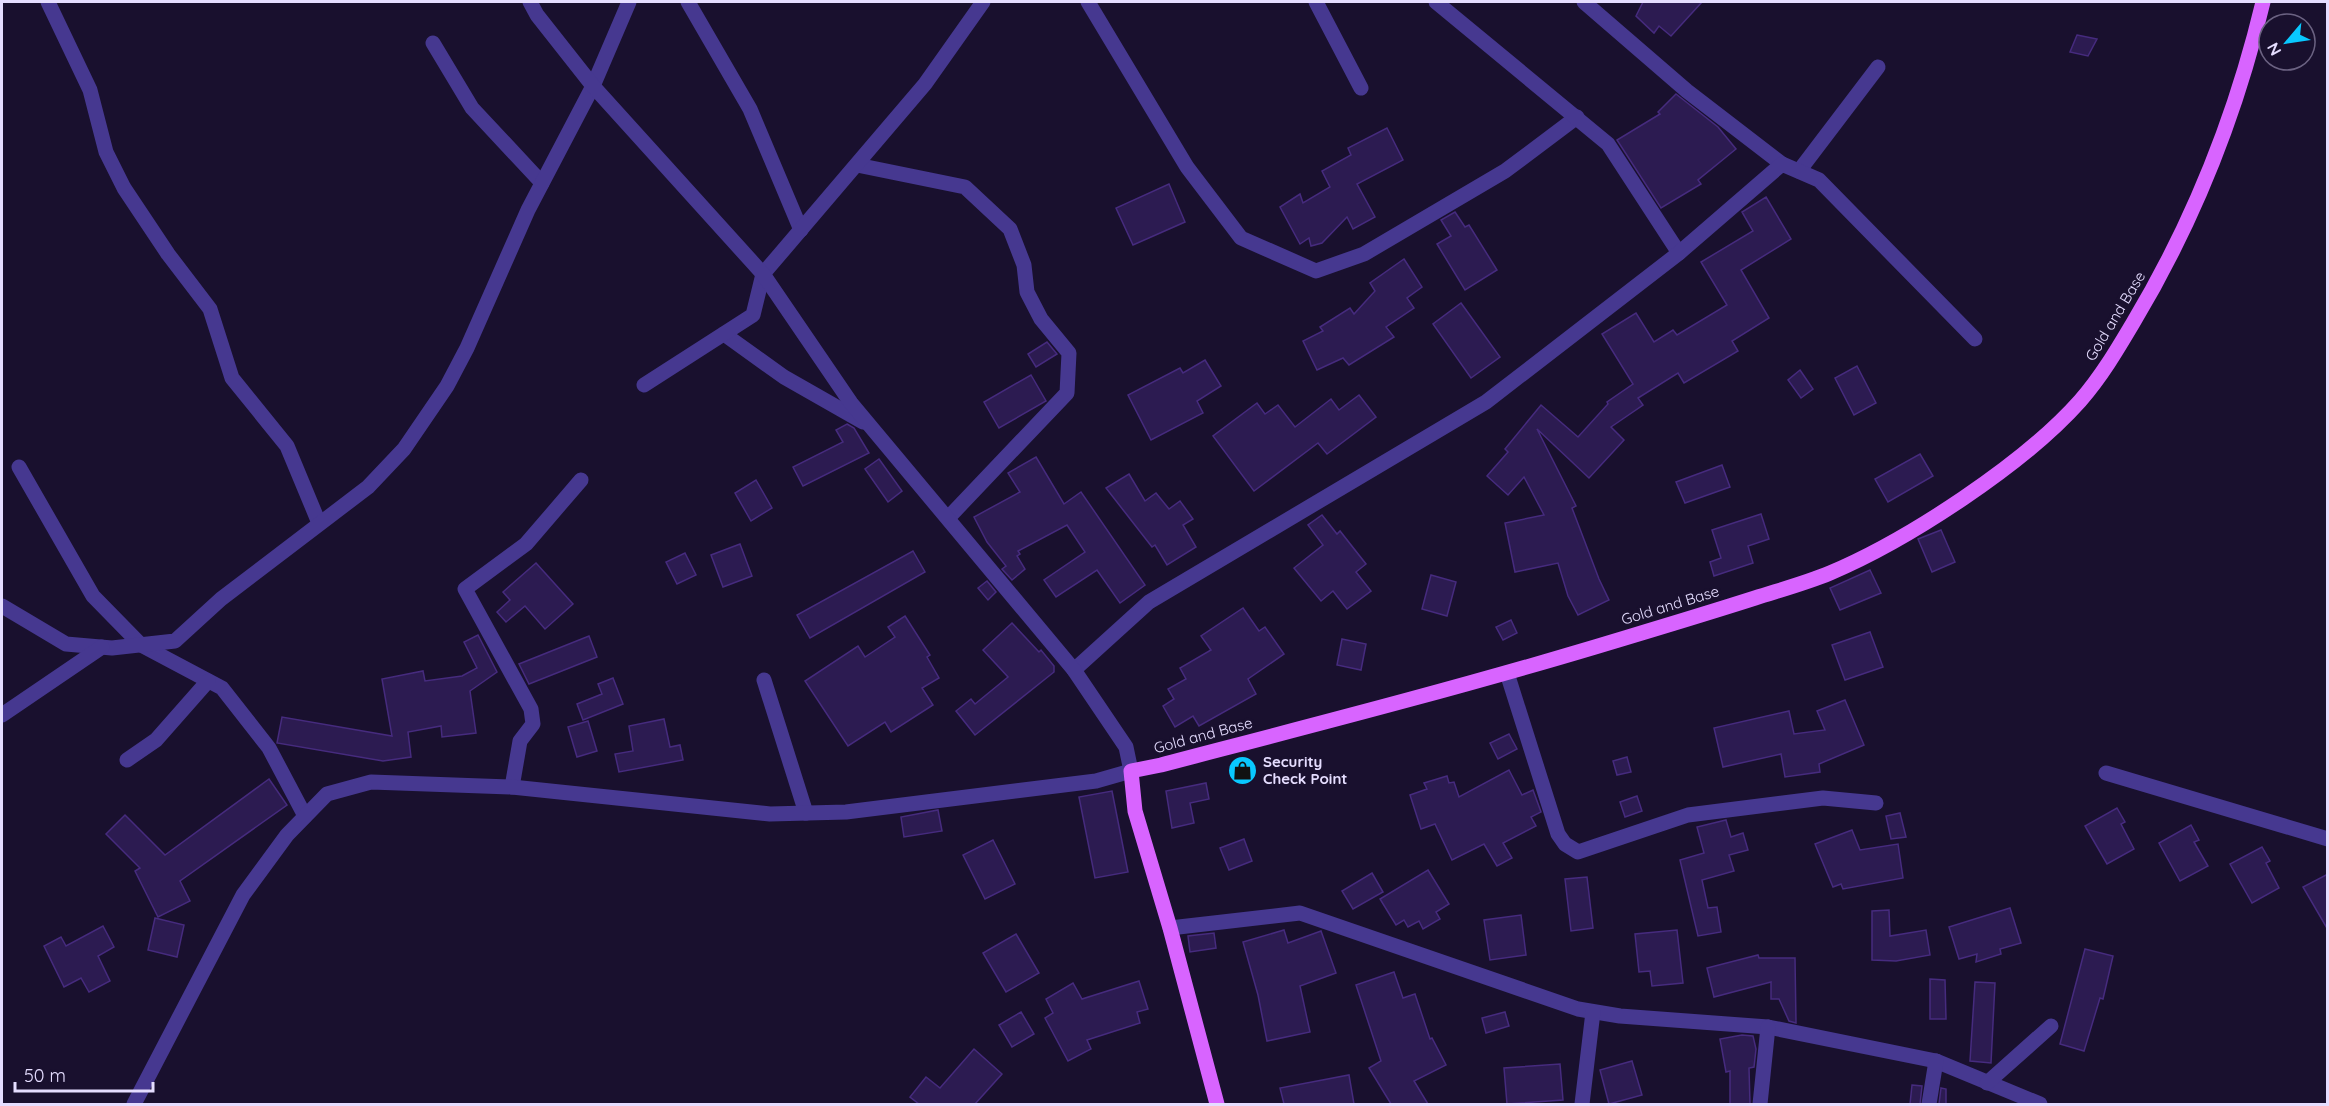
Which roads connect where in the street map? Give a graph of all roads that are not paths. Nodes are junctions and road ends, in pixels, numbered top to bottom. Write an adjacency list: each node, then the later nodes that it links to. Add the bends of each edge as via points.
1 (48, 2): 30 (street, via 90,90 106,152 124,188 210,309 232,378 287,446)
2 (530, 2): 13 (street)
3 (628, 2): 13 (street)
4 (688, 2): 20 (street, via 750,109)
5 (983, 2): 17 (street, via 926,84)
6 (1088, 2): 15 (street, via 1187,167 1241,238 1316,271 1364,254 1505,171)
7 (1316, 2): 14 (street)
8 (1436, 2): 15 (street)
9 (1584, 2): 16 (street, via 1687,91)
10 (2263, 2): 35 (main road, Gold and Base, via 2234,105 2199,199 2176,246 2113,359 2080,401 2036,443 1907,533 1830,573)
11 (433, 42): 19 (street, via 472,108)
12 (1878, 67): 18 (street)
13 (593, 86): 19 (street); 22 (street)
14 (1361, 88)
15 (1577, 117): 21 (street, via 1608,144)
16 (1782, 164): 18 (street); 21 (street)
17 (856, 165): 20 (street); 29 (street, via 965,187 1010,229 1024,265 1027,292 1041,319 1069,353 1067,393)
18 (1799, 171): 24 (street, via 1819,180)
19 (542, 183): 30 (street, via 447,386 404,449 368,487)
20 (801, 231): 22 (street)
21 (1679, 253): 34 (street, via 1486,402 1149,602)
22 (763, 274): 23 (street, via 753,315); 26 (street)
23 (724, 334): 25 (street); 26 (street, via 784,377)
24 (1975, 339)
25 (644, 385)
26 (871, 426): 29 (street)
27 (19, 467): 32 (street, via 93,596)
28 (581, 480): 42 (street, via 526,544 465,589 531,709 533,724 520,741)
29 (949, 518): 34 (street)
30 (319, 522): 32 (street, via 220,599 175,641)
31 (2, 606): 33 (street, via 66,644)
32 (141, 645): 33 (street); 37 (street)
33 (102, 647): 38 (street)
34 (1074, 670): 40 (street, via 1126,747)
35 (1507, 673): 40 (main road, Gold and Base); 43 (street, via 1558,834 1578,852 1688,815 1823,798)
36 (764, 680): 44 (street)
37 (208, 681): 39 (street, via 156,740); 45 (street, via 222,688 270,748)
38 (2, 716)
39 (127, 760)
40 (1131, 771): 44 (street, via 1096,781 952,800); 47 (main road, via 1135,811)
41 (2106, 773): 46 (street)
42 (512, 787): 44 (street, via 770,814); 45 (street, via 371,782 327,794)
43 (1876, 802)
44 (806, 813)
45 (305, 816): 53 (street, via 243,896)
46 (2328, 838)
47 (1170, 928): 48 (street, via 1300,913 1529,994); 54 (main road)
48 (1593, 1012): 50 (street); 55 (street)
49 (2051, 1026): 52 (street)
50 (1768, 1027): 51 (street); 56 (street)
51 (1936, 1061): 52 (street); 57 (street)
52 (1987, 1083): 58 (street)
53 (134, 1104)
54 (1217, 1104)
55 (1582, 1104)
56 (1760, 1104)
57 (1929, 1104)
58 (2040, 1104)

